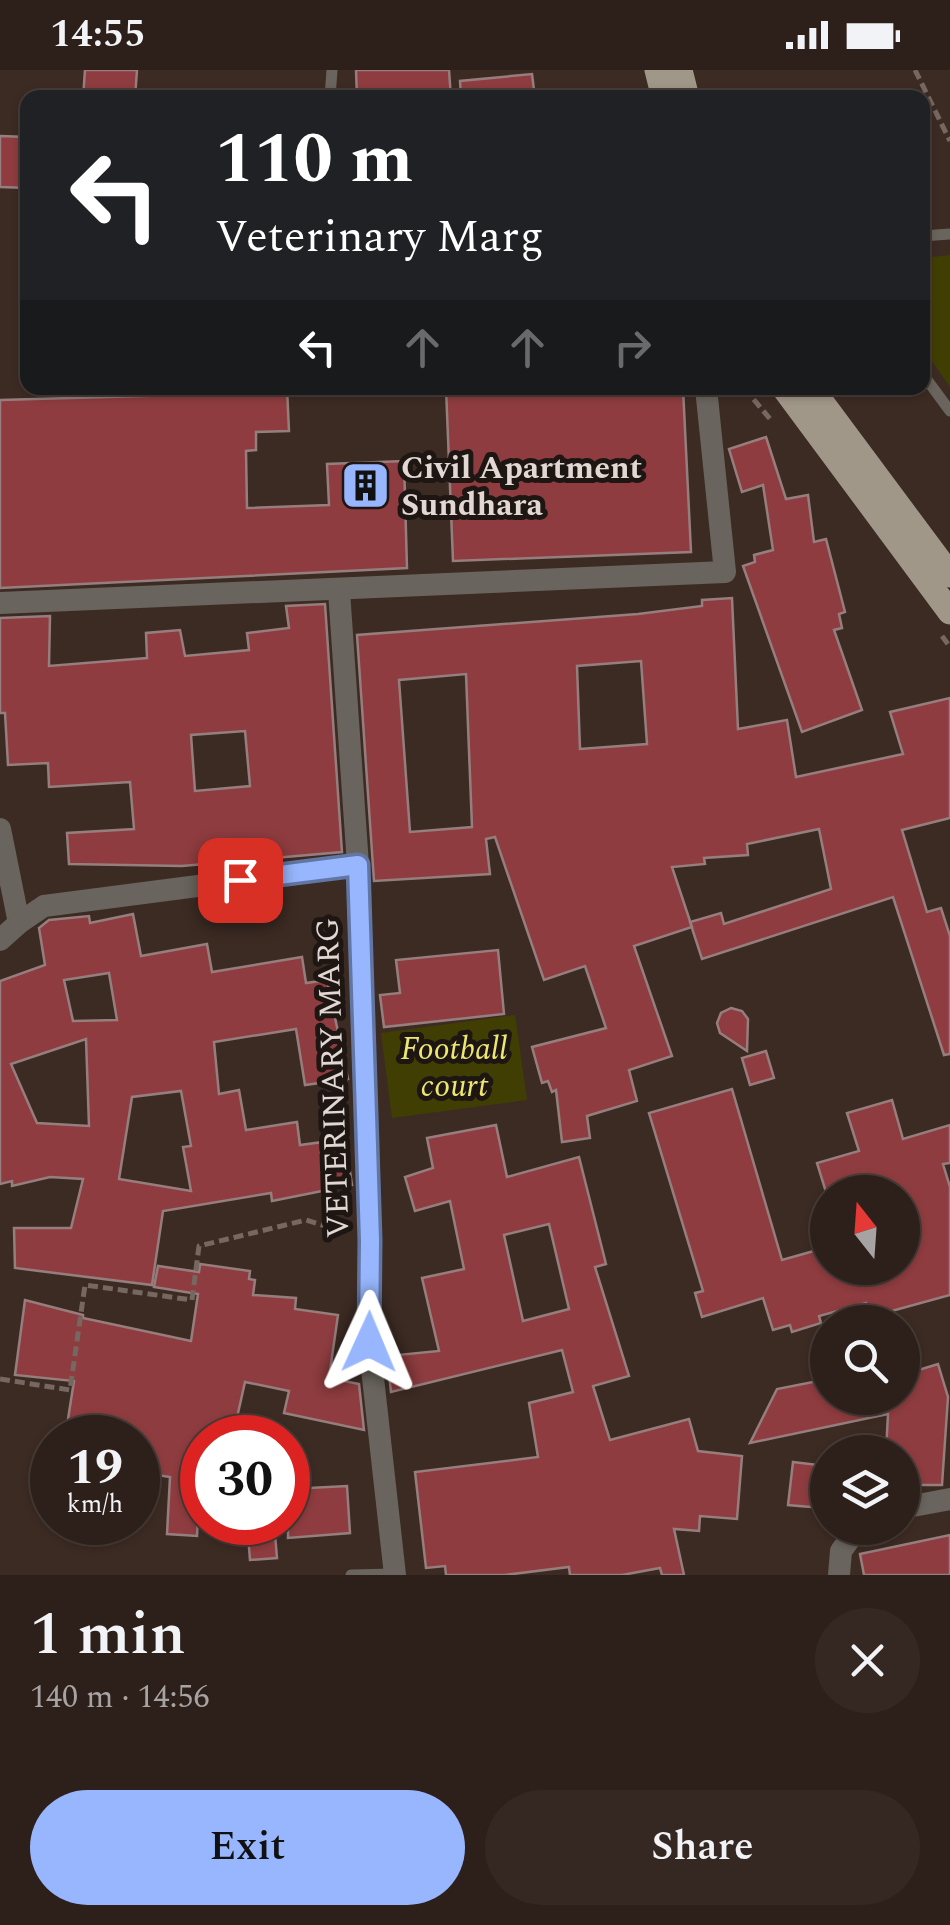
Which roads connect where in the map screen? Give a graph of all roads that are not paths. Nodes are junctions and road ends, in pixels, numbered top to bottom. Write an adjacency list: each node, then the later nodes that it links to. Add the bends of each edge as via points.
1 (657, 70): 2 (main road)
2 (676, 90)
3 (930, 384): 7 (lane)
4 (707, 395): 9 (street, via 725,572)
5 (789, 395): 11 (main road)
6 (816, 395): 8 (main road)
7 (950, 410)
8 (950, 575)
9 (340, 591): 10 (street); 13 (street)
10 (0, 603)
11 (950, 612)
12 (0, 829): 14 (street)
13 (358, 865): 14 (street, VETERINARY MARG, via 44,906); 19 (street, VETERINARY MARG, via 369,1342)
14 (19, 923): 15 (street, VETERINARY MARG)
15 (0, 940)
16 (950, 1499): 17 (street)
17 (920, 1505)
18 (845, 1545): 21 (street)
19 (394, 1574): 20 (lane)
20 (350, 1575)
21 (838, 1575)

